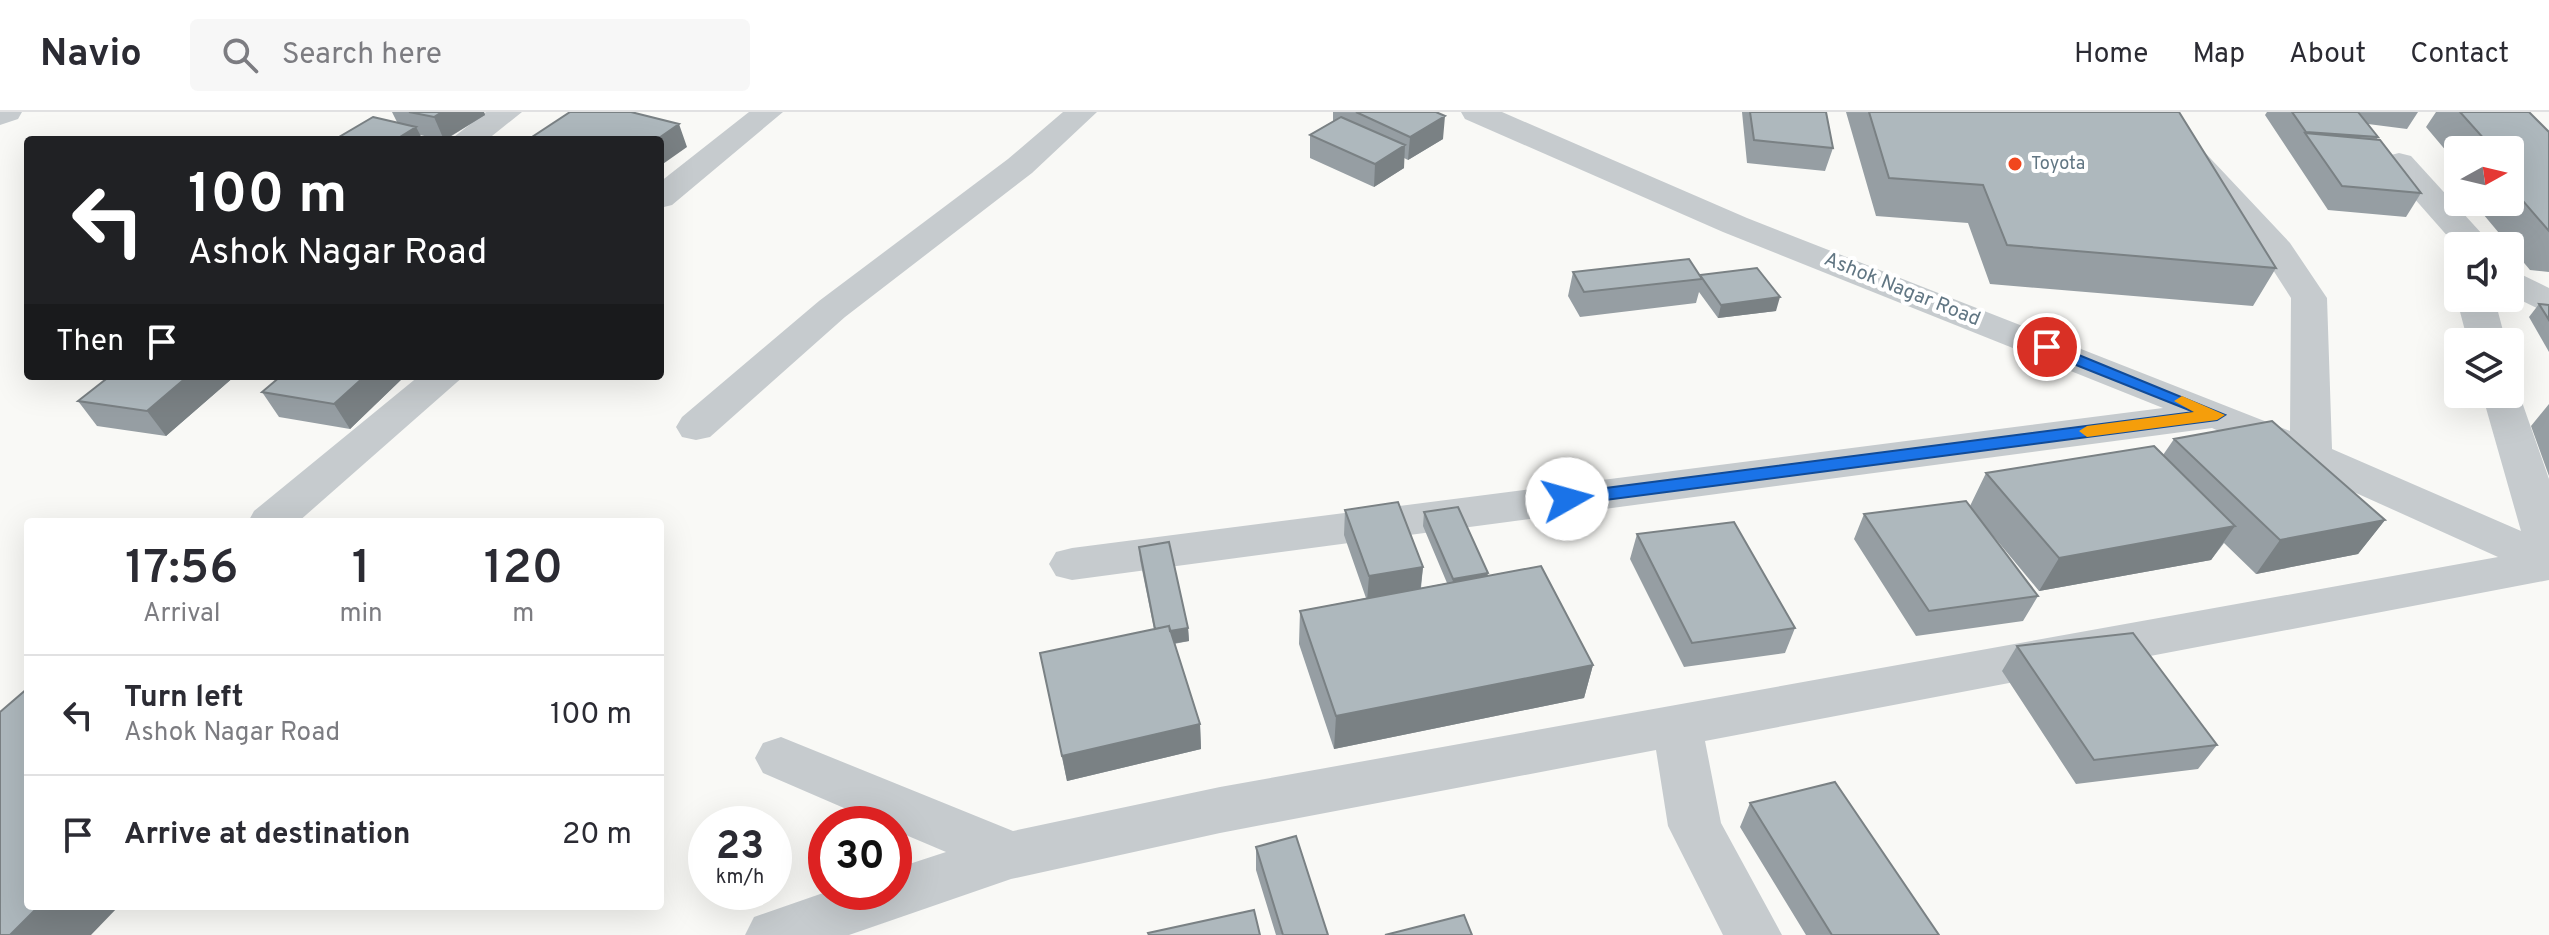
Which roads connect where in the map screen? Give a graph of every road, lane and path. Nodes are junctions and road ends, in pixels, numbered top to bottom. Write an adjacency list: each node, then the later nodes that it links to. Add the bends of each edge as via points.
1 (7, 112): 7 (street)
2 (507, 112): 8 (street)
3 (768, 112): 10 (street)
4 (1082, 112): 17 (street, via 1020,166 832,309)
5 (1476, 112): 16 (street, Ashok Nagar Road, via 1735,225)
6 (2163, 112): 18 (street, via 2181,146 2278,250 2309,298)
7 (0, 116)
8 (472, 136)
9 (2399, 163): 11 (street)
10 (664, 195)
11 (2462, 232)
12 (2524, 288): 13 (street)
13 (2549, 303)
14 (439, 380): 19 (street)
15 (2506, 408): 20 (street)
16 (2217, 415): 18 (street, Ashok Nagar Road); 22 (street)
17 (696, 427)
18 (2312, 459): 21 (street, Ashok Nagar Road)
19 (275, 518)
20 (2549, 549)
21 (2549, 563): 23 (street)
22 (1072, 564)
23 (1677, 727): 25 (street, via 1220,810); 27 (street, via 1695,826)
24 (781, 758): 25 (street)
25 (1011, 855): 26 (street)
26 (774, 935)
27 (1753, 935)

